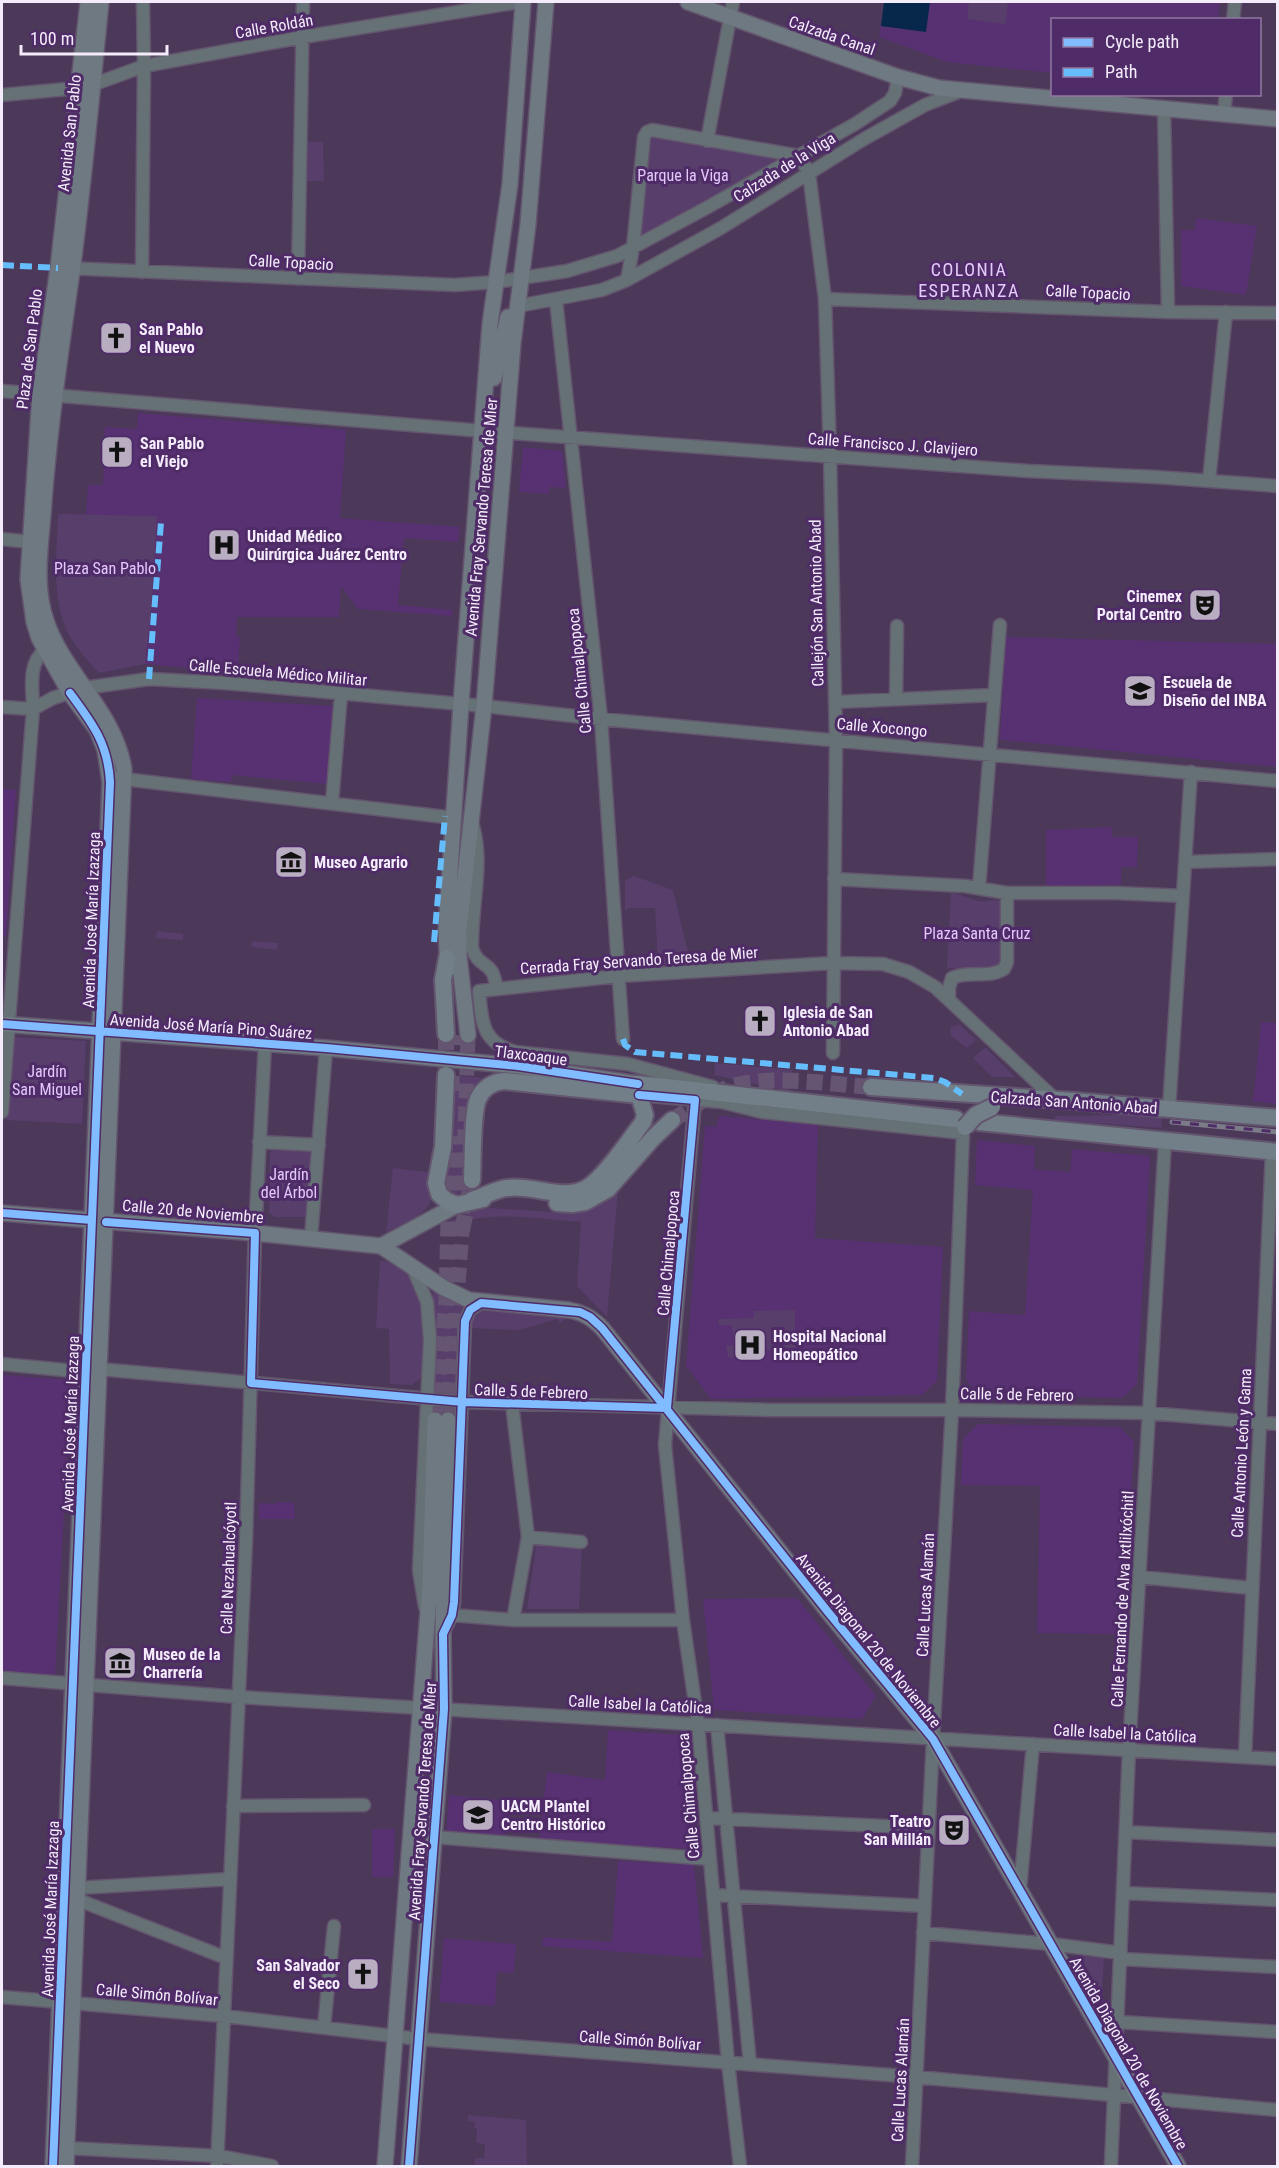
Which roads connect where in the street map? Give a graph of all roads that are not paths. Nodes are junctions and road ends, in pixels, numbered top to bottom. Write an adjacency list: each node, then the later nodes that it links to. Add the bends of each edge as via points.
1 (88, 2): 15 (main road, Plaza de San Pablo)
2 (101, 2): 15 (main road, Avenida San Pablo)
3 (142, 2): 13 (street)
4 (303, 2): 12 (street)
5 (521, 2): 12 (street, Calle Roldán); 31 (main road, Avenida Fray Servando Teresa de Mier, via 510,184)
6 (546, 2): 28 (main road, Avenida Fray Servando Teresa de Mier)
7 (688, 2): 10 (main road, Calzada Canal)
8 (733, 2): 10 (street)
9 (1235, 2): 11 (street)
10 (730, 18): 14 (main road, Calzada Canal); 22 (street)
11 (1233, 18)
12 (303, 37): 13 (street, Calle Roldán); 29 (street)
13 (144, 66): 15 (street, Calle Roldán); 27 (street)
14 (897, 77): 16 (main road, Calzada de la Viga); 23 (street, Calzada de la Viga, via 890,101)
15 (85, 86): 17 (street, Calle Roldán); 26 (main road, Plaza de San Pablo)
16 (962, 91): 19 (main road, Calzada de la Viga); 24 (street, Calzada de la Viga, via 925,105)
17 (2, 95)
18 (1226, 96): 20 (street)
19 (1164, 108): 20 (main road, Calzada de la Viga); 35 (street)
20 (1224, 113): 21 (main road, Calzada de la Viga)
21 (1278, 118)
22 (706, 141): 23 (street, Calzada de la Viga); 25 (street, Calzada de la Viga, via 652,130 645,134)
23 (799, 156): 24 (street, Callejón San Antonio Abad); 25 (street, Calzada de la Viga)
24 (809, 173): 30 (street, Calzada de la Viga); 32 (street, Callejón San Antonio Abad)
25 (633, 248): 28 (street, Calzada de la Viga, via 598,263); 30 (street, Calzada de la Viga)
26 (65, 268): 27 (street, Calle Topacio); 39 (main road, Plaza de San Pablo)
27 (142, 272): 29 (street, Calle Topacio)
28 (522, 278): 31 (street, Calle Topacio); 34 (main road, Avenida Fray Servando Teresa de Mier)
29 (298, 279): 31 (street, Calle Topacio, via 455,285)
30 (627, 280): 33 (street, Calzada de la Viga)
31 (496, 282): 41 (main road, Avenida Fray Servando Teresa de Mier)
32 (825, 299): 35 (street, Calle Topacio); 44 (street, Callejón San Antonio Abad)
33 (556, 300): 34 (street, Calzada de la Viga); 43 (street, Calle Chimalpopoca)
34 (518, 306): 41 (main road, via 507,319); 42 (main road, Avenida Fray Servando Teresa de Mier)
35 (1168, 312): 36 (street, Calle Topacio)
36 (1226, 312): 37 (street, Calle Topacio); 46 (street)
37 (1278, 313)
38 (2, 391): 39 (street, Calle Francisco J. Clavijero)
39 (47, 395): 40 (main road, Plaza de San Pablo); 41 (street, Calle Francisco J. Clavijero); 45 (main road, Plaza de San Pablo)
40 (49, 427): 45 (main road); 53 (main road, Plaza de San Pablo, via 40,563 42,603 54,642)
41 (483, 431): 42 (street, Calle Francisco J. Clavijero); 58 (main road, Avenida Fray Servando Teresa de Mier)
42 (506, 432): 43 (street, Calle Francisco J. Clavijero); 59 (main road, Avenida Fray Servando Teresa de Mier)
43 (570, 436): 44 (street, Calle Francisco J. Clavijero); 62 (street, Calle Chimalpopoca)
44 (830, 456): 46 (street, Calle Francisco J. Clavijero); 57 (street, Callejón San Antonio Abad)
45 (35, 457): 49 (main road, Plaza de San Pablo)
46 (1209, 481): 47 (street, Calle Francisco J. Clavijero)
47 (1278, 486)
48 (2, 539): 49 (street)
49 (30, 542): 52 (main road, Plaza de San Pablo, via 28,591)
50 (1000, 625): 55 (street)
51 (897, 626): 56 (street)
52 (45, 650): 53 (main road, Plaza de San Pablo); 61 (street, via 34,662)
53 (77, 690): 54 (street, Calle Escuela Médico Militar, via 149,679); 61 (street, Calle Escuela Médico Militar); 66 (main road, Avenida José María Izazaga, via 114,733); 83 (main road, Avenida José María Izazaga, via 97,730 110,771)
54 (341, 694): 58 (street, Calle Escuela Médico Militar); 68 (street)
55 (994, 695): 56 (street); 64 (street)
56 (896, 699): 57 (street)
57 (835, 702): 63 (street, Callejón San Antonio Abad)
58 (461, 704): 59 (street, Calle Escuela Médico Militar); 69 (main road, Avenida Fray Servando Teresa de Mier)
59 (484, 706): 62 (street, Calle Xocongo); 70 (main road, Avenida Fray Servando Teresa de Mier)
60 (2, 707): 61 (street)
61 (33, 709): 82 (street)
62 (601, 719): 63 (street, Calle Xocongo); 79 (street, Calle Chimalpopoca)
63 (836, 740): 64 (street, Calle Xocongo); 73 (street, Callejón San Antonio Abad)
64 (990, 754): 65 (street, Calle Xocongo); 74 (street)
65 (1191, 772): 67 (street, Calle Xocongo); 72 (street)
66 (124, 779): 68 (street); 83 (main road, Avenida José María Izazaga)
67 (1278, 781)
68 (332, 803): 69 (street)
69 (454, 818): 77 (main road, Avenida Fray Servando Teresa de Mier)
70 (471, 818): 80 (street, via 477,855 472,948 495,975); 84 (main road, Avenida Fray Servando Teresa de Mier, via 459,930)
71 (1278, 859): 72 (street)
72 (1185, 862): 76 (street)
73 (834, 879): 74 (street); 78 (street, Callejón San Antonio Abad)
74 (979, 888): 75 (street)
75 (1007, 892): 76 (street); 81 (street, via 1005,969 997,974 962,974 952,978)
76 (1183, 896): 97 (street)
77 (447, 958): 84 (highway, via 443,980)
78 (833, 963): 79 (street, Cerrada Fray Servando Teresa de Mier); 81 (street, Cerrada Fray Servando Teresa de Mier, via 867,962 897,967 921,978); 88 (street, Callejón San Antonio Abad)
79 (619, 976): 80 (street, Cerrada Fray Servando Teresa de Mier); 85 (street, Calle Chimalpopoca)
80 (496, 988): 93 (street, via 479,991 482,1023 490,1038 502,1048 628,1064)
81 (949, 1000): 95 (street, Cerrada Fray Servando Teresa de Mier)
82 (5, 1024): 83 (main road, Avenida José María Pino Suárez); 98 (street)
83 (107, 1031): 86 (main road, Avenida José María Pino Suárez); 109 (main road, Avenida José María Izazaga)
84 (456, 1035)
85 (623, 1040)
86 (265, 1043): 87 (main road, Avenida José María Pino Suárez); 103 (street, Calle Nezahualcóyotl)
87 (326, 1048): 89 (main road, Avenida José María Pino Suárez); 104 (street)
88 (832, 1053)
89 (419, 1057): 92 (main road, Tlaxcoaque, via 518,1066)
90 (446, 1075): 107 (highway, via 443,1147 436,1182 447,1201)
91 (871, 1087): 95 (highway, Calzada San Antonio Abad)
92 (639, 1089): 93 (highway, Calzada San Antonio Abad); 94 (street); 106 (highway, Calzada San Antonio Abad, via 608,1092 496,1082 478,1099); 107 (highway, via 643,1122 586,1189 561,1193 507,1188)
93 (736, 1094): 101 (highway, Calzada San Antonio Abad)
94 (695, 1100): 101 (street, via 762,1112); 121 (street, Calle Chimalpopoca)
95 (1056, 1100): 96 (highway, Calzada San Antonio Abad)
96 (1074, 1101): 97 (highway, Calzada San Antonio Abad); 101 (highway, bridge, via 1049,1110 992,1107)
97 (1169, 1109): 99 (highway, Calzada San Antonio Abad)
98 (2, 1112)
99 (1278, 1118)
100 (672, 1120): 107 (highway, via 608,1189 585,1202 492,1198)
101 (966, 1125): 102 (highway, Calzada San Antonio Abad); 122 (street, Calle Lucas Alamán)
102 (1165, 1141): 105 (highway, Calzada San Antonio Abad); 123 (street, Calle Fernando de Alva Ixtlilxóchitl)
103 (259, 1142): 104 (street); 110 (street, Calle Nezahualcóyotl)
104 (319, 1145): 111 (street)
105 (1275, 1152): 124 (street, Calle Antonio León y Gama)
106 (472, 1180)
107 (465, 1203): 112 (main road)
108 (2, 1213): 109 (main road, Calle 20 de Noviembre)
109 (99, 1221): 110 (main road, Calle 20 de Noviembre); 116 (main road, Avenida José María Izazaga)
110 (255, 1233): 111 (main road, Calle 20 de Noviembre); 117 (street, Calle Nezahualcóyotl)
111 (311, 1238): 112 (main road, Calle 20 de Noviembre)
112 (381, 1246): 113 (main road, Avenida Diagonal 20 de Noviembre)
113 (412, 1265): 114 (main road, Avenida Diagonal 20 de Noviembre, via 459,1296); 118 (street, Avenida Fray Servando Teresa de Mier, via 427,1302 429,1319)
114 (481, 1303): 119 (street, Avenida Fray Servando Teresa de Mier, via 470,1310 465,1321); 121 (main road, Avenida Diagonal 20 de Noviembre, via 569,1310 590,1317)
115 (2, 1364): 116 (street, Calle 5 de Febrero)
116 (92, 1370): 117 (street, Calle 5 de Febrero); 136 (main road, Avenida José María Izazaga)
117 (251, 1383): 118 (street, Calle 5 de Febrero); 137 (street, Calle Nezahualcóyotl)
118 (427, 1399): 119 (street, Calle 5 de Febrero); 130 (street, Avenida Fray Servando Teresa de Mier, via 419,1570)
119 (463, 1402): 120 (street, Calle 5 de Febrero); 131 (street, Avenida Fray Servando Teresa de Mier)
120 (512, 1404): 121 (street, Calle 5 de Febrero); 126 (street)
121 (667, 1408): 122 (street, Calle 5 de Febrero); 133 (street, Calle Chimalpopoca, via 665,1445); 142 (main road, Avenida Diagonal 20 de Noviembre)
122 (952, 1410): 123 (street, Calle 5 de Febrero); 142 (street, Calle Lucas Alamán)
123 (1149, 1413): 124 (street, Calle 5 de Febrero); 128 (street, Calle Fernando de Alva Ixtlilxóchitl)
124 (1259, 1422): 125 (street, Calle 5 de Febrero); 129 (street, Calle Antonio León y Gama)
125 (1278, 1424)
126 (528, 1537): 127 (street); 132 (street)
127 (581, 1542)
128 (1140, 1577): 129 (street); 144 (street, Calle Fernando de Alva Ixtlilxóchitl)
129 (1251, 1588): 145 (street, Calle Antonio León y Gama)
130 (427, 1614): 134 (main road, Avenida Fray Servando Teresa de Mier, via 441,1420); 138 (main road, Avenida Fray Servando Teresa de Mier)
131 (452, 1615): 132 (street); 134 (street, Avenida Fray Servando Teresa de Mier)
132 (513, 1620): 133 (street)
133 (683, 1620): 140 (street, Calle Chimalpopoca)
134 (443, 1634): 139 (main road, Avenida Fray Servando Teresa de Mier)
135 (2, 1677): 136 (street, Calle Isabel la Católica)
136 (80, 1684): 137 (street, Calle Isabel la Católica); 159 (main road, Avenida José María Izazaga); 171 (main road, Avenida José María Izazaga)
137 (239, 1697): 138 (street, Calle Isabel la Católica); 148 (street, Calle Nezahualcóyotl)
138 (420, 1708): 139 (street, Calle Isabel la Católica); 176 (main road, Avenida Fray Servando Teresa de Mier)
139 (444, 1709): 140 (street, Calle Isabel la Católica); 153 (main road, Avenida Fray Servando Teresa de Mier)
140 (698, 1724): 141 (street, Calle Isabel la Católica); 149 (street, Calle Chimalpopoca)
141 (717, 1725): 142 (street, Calle Isabel la Católica); 150 (street)
142 (933, 1739): 143 (street, Calle Isabel la Católica); 151 (street, Calle Lucas Alamán); 157 (main road, Avenida Diagonal 20 de Noviembre)
143 (1033, 1744): 144 (street, Calle Isabel la Católica); 157 (street)
144 (1129, 1750): 145 (street, Calle Isabel la Católica); 152 (street, Calle Fernando de Alva Ixtlilxóchitl)
145 (1245, 1757): 146 (street, Calle Isabel la Católica)
146 (1278, 1759)
147 (364, 1805): 148 (street)
148 (233, 1806): 156 (street, Calle Nezahualcóyotl)
149 (706, 1818): 150 (street); 155 (street, Calle Chimalpopoca)
150 (726, 1818): 151 (street); 161 (street)
151 (928, 1828): 163 (street, Calle Lucas Alamán)
152 (1126, 1833): 154 (street); 158 (street, Calle Fernando de Alva Ixtlilxóchitl)
153 (434, 1837): 155 (street); 177 (main road, Avenida Fray Servando Teresa de Mier)
154 (1278, 1840)
155 (710, 1858): 160 (street, Calle Chimalpopoca)
156 (230, 1880): 159 (street); 168 (street, Calle Nezahualcóyotl)
157 (1020, 1889): 166 (main road, Avenida Diagonal 20 de Noviembre)
158 (1124, 1893): 162 (street); 167 (street, Calle Fernando de Alva Ixtlilxóchitl)
159 (77, 1894): 168 (street); 171 (main road, Avenida José María Izazaga)
160 (713, 1895): 161 (street); 179 (street, Calle Chimalpopoca)
161 (734, 1896): 163 (street); 180 (street)
162 (1278, 1900)
163 (925, 1906): 165 (street, Calle Lucas Alamán)
164 (334, 1926): 174 (street)
165 (923, 1933): 166 (street); 181 (street, Calle Lucas Alamán)
166 (1051, 1944): 167 (street); 178 (main road, Avenida Diagonal 20 de Noviembre)
167 (1121, 1956): 169 (street); 173 (street, Calle Fernando de Alva Ixtlilxóchitl)
168 (226, 1958): 172 (street, Calle Nezahualcóyotl)
169 (1278, 1967)
170 (2, 1997): 171 (street, Calle Simón Bolívar)
171 (66, 2003): 172 (street, Calle Simón Bolívar); 185 (main road, Avenida José María Izazaga); 187 (main road, Avenida José María Izazaga)
172 (224, 2016): 174 (street, Calle Simón Bolívar); 186 (street, Calle Nezahualcóyotl)
173 (1119, 2022): 175 (street); 178 (street, Calle Fernando de Alva Ixtlilxóchitl)
174 (324, 2027): 176 (street, Calle Simón Bolívar)
175 (1278, 2032)
176 (395, 2036): 177 (street, Calle Simón Bolívar); 190 (main road, Avenida Fray Servando Teresa de Mier)
177 (419, 2039): 179 (street, Calle Simón Bolívar); 191 (main road, Avenida Fray Servando Teresa de Mier)
178 (1117, 2060): 182 (street, Calle Fernando de Alva Ixtlilxóchitl); 183 (main road, Avenida Diagonal 20 de Noviembre)
179 (728, 2062): 180 (street, Calle Simón Bolívar); 192 (street, Calle Chimalpopoca)
180 (750, 2064): 181 (street, Calle Simón Bolívar)
181 (916, 2077): 182 (street, Calle Simón Bolívar); 193 (street, Calle Lucas Alamán)
182 (1116, 2095): 183 (street, Calle Simón Bolívar); 194 (street, Calle Fernando de Alva Ixtlilxóchitl)
183 (1137, 2097): 184 (street, Calle Simón Bolívar); 195 (main road, Avenida Diagonal 20 de Noviembre)
184 (1278, 2109)
185 (67, 2148): 186 (street); 188 (main road, Avenida José María Izazaga)
186 (218, 2161): 189 (street)
187 (53, 2166)
188 (66, 2166)
189 (273, 2166)
190 (385, 2166)
191 (409, 2166)
192 (740, 2166)
193 (912, 2166)
194 (1112, 2166)
195 (1178, 2166)

